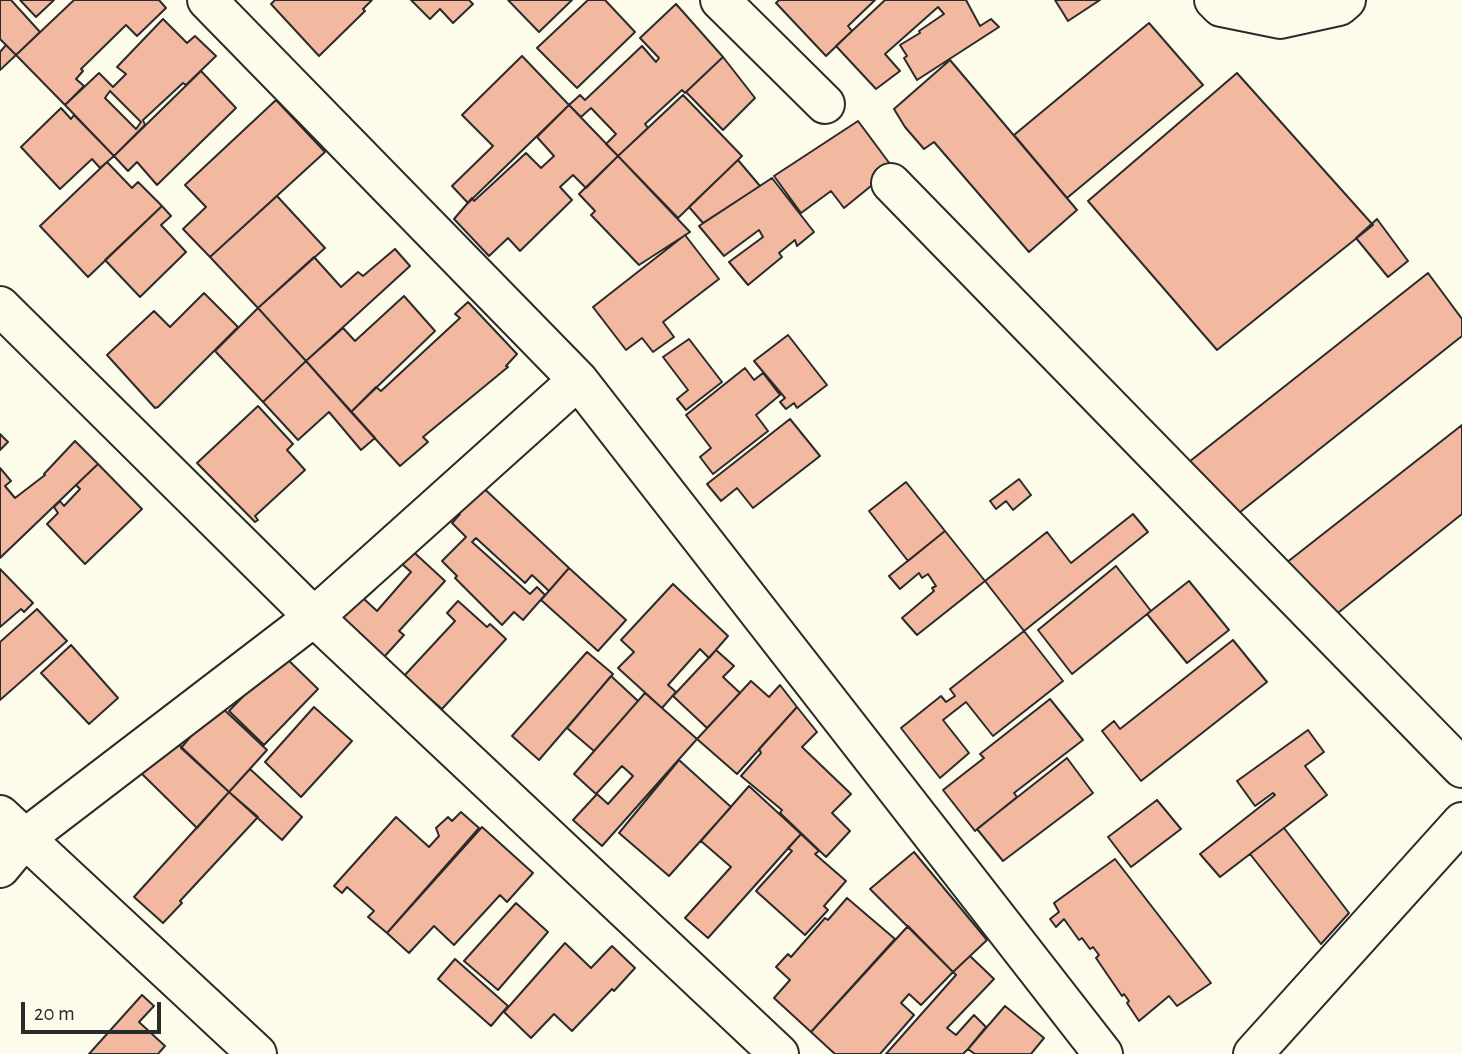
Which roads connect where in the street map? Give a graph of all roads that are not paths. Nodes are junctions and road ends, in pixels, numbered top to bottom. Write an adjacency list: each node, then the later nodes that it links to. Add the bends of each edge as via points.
1 (207, 0): 8 (street)
2 (720, 0): 5 (street)
3 (1214, 0): 4 (street, via 1221,7 1280,19 1339,6)
4 (1346, 0)
5 (825, 104)
6 (891, 183): 10 (street)
7 (0, 306): 9 (street)
8 (578, 380): 9 (street); 16 (street)
9 (314, 617): 12 (street); 15 (street)
10 (1462, 768)
11 (1462, 822): 17 (street)
12 (12, 827): 13 (street); 14 (street)
13 (0, 868)
14 (257, 1054)
15 (779, 1054)
16 (1103, 1054)
17 (1253, 1054)

